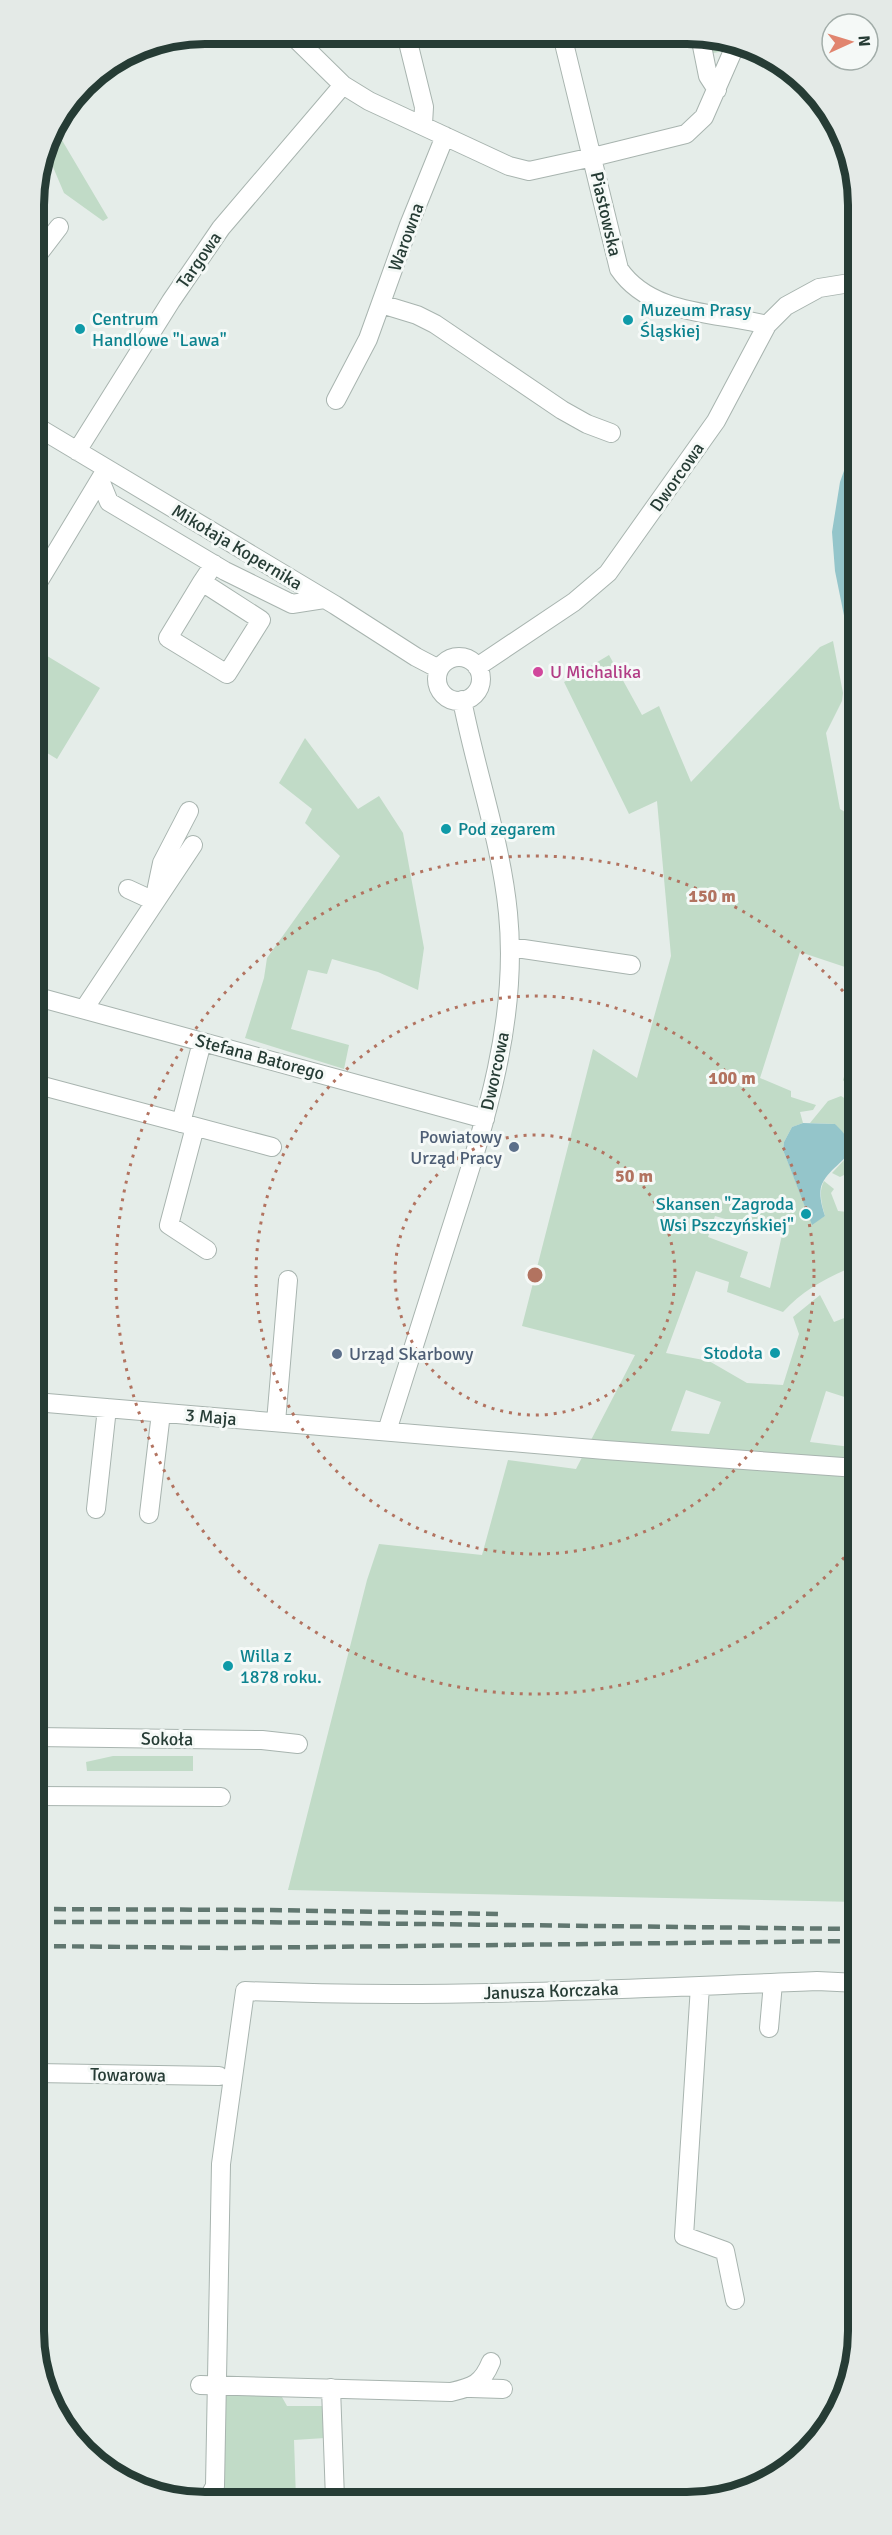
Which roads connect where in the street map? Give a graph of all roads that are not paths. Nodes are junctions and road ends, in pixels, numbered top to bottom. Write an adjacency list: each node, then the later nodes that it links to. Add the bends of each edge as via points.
1 (301, 44): 6 (street)
2 (408, 44): 8 (street, via 424,107)
3 (564, 44): 10 (street, Piastowska)
4 (701, 45): 7 (street, via 708,76)
5 (733, 51): 7 (street)
6 (343, 85): 8 (street); 19 (street, Targowa, via 220,228)
7 (717, 90): 10 (street, via 704,117 686,134)
8 (423, 124): 9 (street)
9 (445, 136): 10 (street, via 509,166 529,171); 14 (street, Warowna)
10 (593, 158): 15 (street, Piastowska, via 619,269 629,284 652,300 675,307)
11 (59, 227): 12 (street)
12 (44, 247)
13 (848, 283): 15 (street, Dworcowa, via 819,288 786,306)
14 (381, 304): 16 (street, Warowna, via 368,339); 18 (street, via 435,324 562,410)
15 (767, 325): 25 (street, Dworcowa, via 716,421 608,573 574,602)
16 (336, 400)
17 (44, 431): 19 (street, Mikołaja Kopernika)
18 (611, 433)
19 (77, 451): 20 (street, Mikołaja Kopernika)
20 (103, 474): 21 (street, via 109,502); 22 (street); 24 (street, Mikołaja Kopernika)
21 (219, 567): 23 (street); 24 (street, via 292,604)
22 (44, 573)
23 (202, 582): 23 (street, via 261,620 227,674 168,638)
24 (324, 599): 26 (street, Mikołaja Kopernika)
25 (477, 667): 26 (street, via 460,657); 27 (street, via 480,686)
26 (439, 669): 27 (street, via 437,682 442,692 451,699)
27 (462, 700): 32 (street, Dworcowa, via 500,862)
28 (189, 811): 31 (street, via 162,863)
29 (193, 845): 31 (street)
30 (128, 889): 31 (street)
31 (154, 901): 35 (street)
32 (510, 947): 33 (street); 38 (street, Dworcowa, via 504,1033)
33 (631, 964)
34 (44, 999): 35 (street, Stefana Batorego)
35 (84, 1009): 36 (street, Stefana Batorego)
36 (202, 1041): 38 (street, Stefana Batorego); 39 (street)
37 (44, 1085): 39 (street)
38 (485, 1119): 47 (street, Dworcowa)
39 (188, 1125): 40 (street); 41 (street, via 169,1225)
40 (272, 1148)
41 (207, 1250)
42 (288, 1280): 46 (street)
43 (43, 1403): 44 (street, 3 Maja)
44 (107, 1408): 45 (street, 3 Maja); 49 (street)
45 (161, 1413): 46 (street, 3 Maja); 50 (street)
46 (276, 1422): 47 (street, 3 Maja)
47 (387, 1431): 48 (street, 3 Maja)
48 (848, 1467)
49 (96, 1509)
50 (149, 1514)
51 (43, 1737): 52 (street, Sokoła, via 262,1740)
52 (298, 1744)
53 (43, 1796): 54 (street)
54 (221, 1797)
55 (773, 1983): 56 (street, Janusza Korczaka); 57 (street, Janusza Korczaka); 58 (street)
56 (848, 1983)
57 (700, 1986): 61 (street, via 684,2236 725,2251); 63 (street, Janusza Korczaka, via 474,1994 245,1991 221,2164)
58 (769, 2028)
59 (43, 2073): 60 (street, Towarowa)
60 (219, 2076)
61 (735, 2300)
62 (491, 2362): 65 (street, via 485,2376)
63 (209, 2385): 64 (street); 67 (street, via 215,2486)
64 (331, 2388): 65 (street, via 451,2392); 68 (street)
65 (471, 2388): 66 (street)
66 (503, 2389)
67 (212, 2492)
68 (335, 2492)

